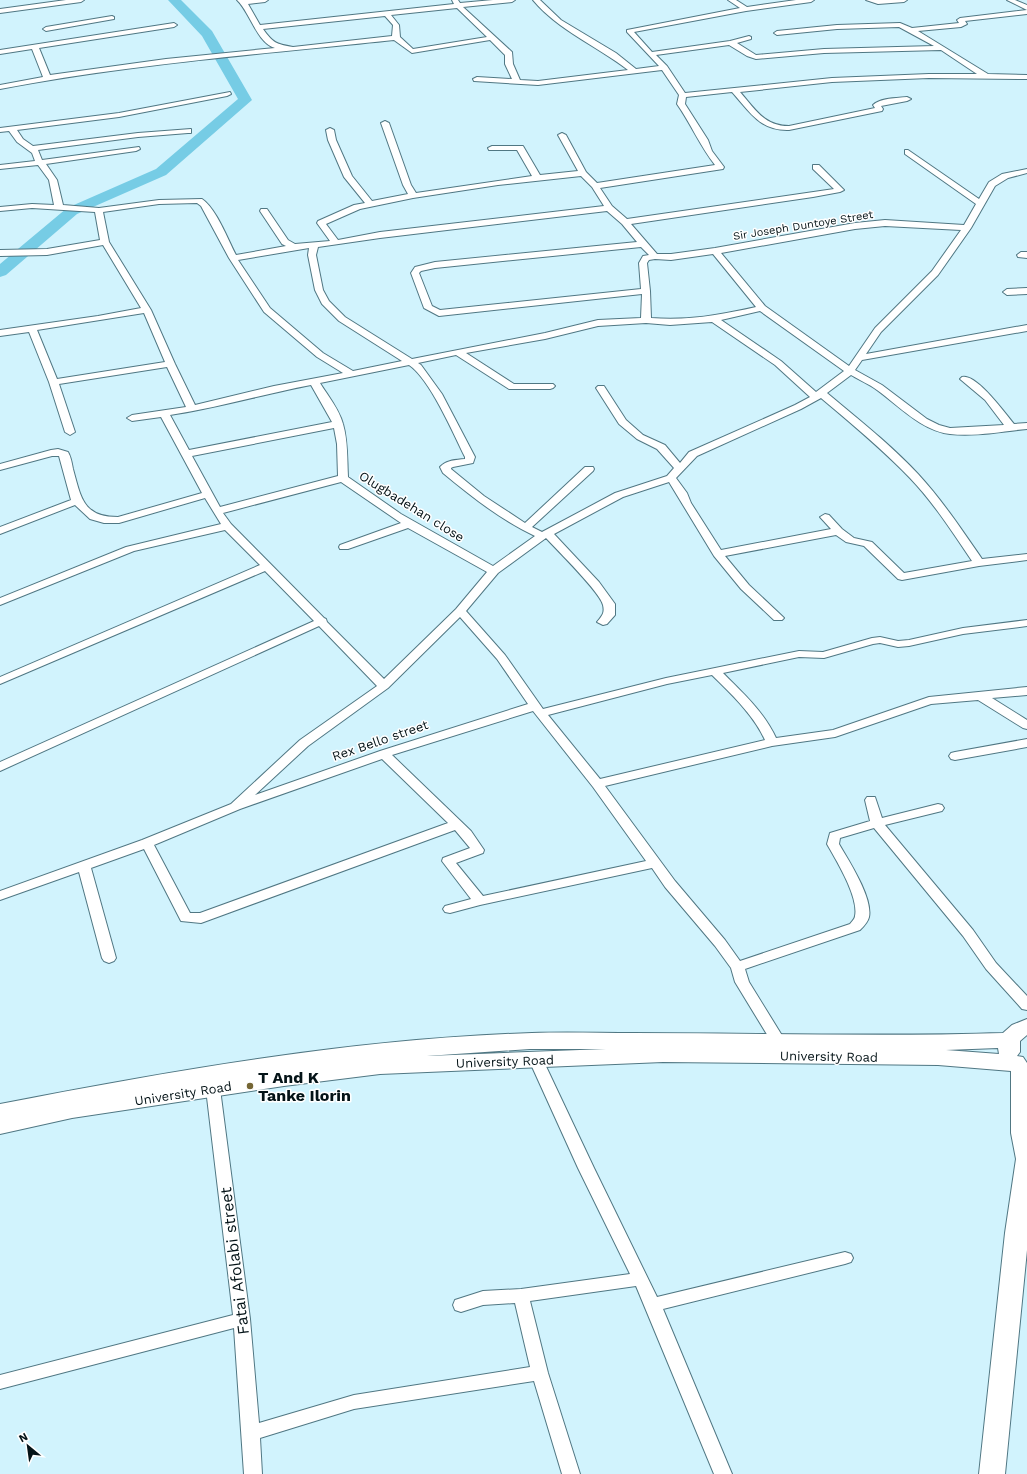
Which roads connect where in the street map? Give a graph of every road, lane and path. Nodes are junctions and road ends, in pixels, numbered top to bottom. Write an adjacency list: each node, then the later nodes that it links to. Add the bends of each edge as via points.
1 (81, 0): 14 (street)
2 (265, 0): 10 (street)
3 (512, 0): 11 (street)
4 (536, 0): 35 (street, via 559,21)
5 (731, 0): 13 (street)
6 (812, 0): 13 (street)
7 (870, 0): 8 (street)
8 (904, 0)
9 (1010, 0): 12 (street)
10 (242, 1): 20 (street)
11 (456, 2): 16 (street); 26 (street)
12 (1027, 8)
13 (746, 9): 33 (street, via 629,31)
14 (0, 11)
15 (1027, 12): 22 (street, via 960,20 964,24 961,25)
16 (386, 13): 20 (street); 25 (street, via 396,25)
17 (112, 18): 18 (street)
18 (77, 24): 21 (street); 24 (street)
19 (174, 25): 24 (street)
20 (258, 27): 31 (street, via 275,46)
21 (46, 29)
22 (911, 30): 23 (street, via 889,24); 30 (street)
23 (777, 33)
24 (85, 38): 29 (street)
25 (396, 38): 26 (street, via 412,51); 31 (street)
26 (492, 38): 40 (street, via 509,54 509,64)
27 (749, 38): 28 (street)
28 (730, 44): 30 (street, via 756,57 811,52); 33 (street)
29 (35, 46): 32 (street); 38 (street)
30 (942, 48): 36 (street)
31 (288, 49): 38 (street, via 166,61)
32 (0, 52)
33 (651, 54): 34 (street)
34 (664, 68): 35 (street); 44 (street)
35 (634, 71): 40 (street, via 538,83)
36 (985, 76): 37 (street); 42 (street, via 832,80)
37 (1027, 77)
38 (47, 78): 41 (street)
39 (477, 79): 40 (street)
40 (517, 82)
41 (0, 87)
42 (735, 91): 44 (street); 45 (street, via 764,123 779,128 875,110 879,109 879,104)
43 (227, 94): 47 (street, via 119,115)
44 (683, 95): 62 (street, via 681,104 720,167)
45 (907, 99)
46 (385, 123): 63 (street)
47 (12, 129): 48 (street); 52 (street, via 23,144)
48 (0, 130)
49 (330, 130): 64 (street, via 348,177)
50 (188, 131): 52 (street)
51 (562, 135): 60 (street)
52 (32, 148): 56 (street)
53 (492, 148): 61 (street, via 520,148)
54 (136, 149): 56 (street)
55 (908, 152): 65 (street)
56 (41, 164): 57 (street); 66 (street, via 52,180)
57 (0, 167)
58 (816, 167): 71 (street, via 840,190)
59 (1027, 172): 65 (street, via 1005,176 992,184)
60 (583, 173): 61 (street); 62 (street)
61 (538, 177): 63 (street)
62 (595, 186): 67 (street)
63 (413, 195): 64 (street)
64 (370, 204): 74 (street, via 323,221)
65 (981, 204): 72 (street)
66 (59, 207): 68 (street, via 32,206); 69 (street)
67 (609, 208): 71 (street); 74 (street, via 380,235)
68 (0, 210)
69 (99, 210): 73 (street); 81 (street, via 159,202 199,201 212,217)
70 (264, 211): 77 (street, via 285,242)
71 (625, 222): 75 (street)
72 (968, 228): 78 (street, Sir Joseph Duntoye Street, via 885,223); 93 (street, via 935,273 878,330)
73 (105, 242): 79 (street, via 47,252); 86 (street)
74 (336, 243): 76 (street)
75 (643, 244): 80 (street); 82 (street, via 434,266 418,269 415,273 428,308 439,313)
76 (314, 246): 77 (street); 94 (street, via 312,255 319,290 325,302 342,319)
77 (294, 247): 81 (street)
78 (715, 251): 80 (street, Sir Joseph Duntoye Street, via 671,257); 85 (street)
79 (0, 253)
80 (655, 256): 82 (street, via 646,258 643,263)
81 (233, 258): 97 (street, via 267,310 320,355)
82 (646, 291): 88 (street)
83 (1027, 291): 84 (street)
84 (1006, 292)
85 (762, 308): 87 (street); 96 (street)
86 (147, 310): 90 (street); 95 (street)
87 (714, 319): 88 (street, via 670,322); 103 (street)
88 (646, 320): 92 (street, via 598,323)
89 (1027, 328): 93 (street)
90 (32, 329): 91 (street); 100 (street)
91 (0, 333)
92 (458, 352): 94 (street); 101 (street, via 512,387)
93 (858, 358): 96 (street)
94 (410, 362): 97 (street); 123 (street, via 418,367 437,394 470,457 469,461 445,467 447,471 478,498)
95 (170, 364): 100 (street); 104 (street)
96 (850, 371): 103 (street); 109 (street, via 879,387 936,427 950,431)
97 (352, 374): 99 (street)
98 (965, 379): 109 (street, via 988,398)
99 (314, 381): 104 (street); 107 (street, Olugbadehan close, via 336,416)
100 (54, 382): 110 (street)
101 (550, 386)
102 (601, 388): 113 (street, via 622,422 640,437 661,447)
103 (819, 395): 113 (street, via 693,454); 130 (street, via 859,425 914,476 942,510)
104 (192, 409): 105 (street)
105 (164, 414): 106 (street); 111 (street)
106 (132, 418)
107 (338, 424): 111 (street); 115 (street, Olugbadehan close, via 342,444)
108 (1027, 426): 109 (street)
109 (1012, 428)
110 (70, 432)
111 (186, 454): 117 (street)
112 (0, 467): 118 (street, via 51,453 64,454)
113 (680, 467): 116 (street)
114 (589, 469): 123 (street)
115 (343, 478): 119 (street); 121 (street, Olugbadehan close)
116 (671, 478): 126 (street, via 619,495); 128 (street)
117 (208, 494): 118 (street, via 119,520 94,517); 119 (street)
118 (77, 500): 124 (street)
119 (217, 511): 122 (street)
120 (825, 518): 125 (street)
121 (409, 524): 127 (street); 132 (street, Olugbadehan close)
122 (227, 526): 131 (street); 133 (street, via 130,549)
123 (525, 528): 126 (street)
124 (0, 531)
125 (838, 531): 128 (street); 130 (street, via 850,540 868,544 902,577)
126 (545, 534): 132 (street); 137 (street, via 595,584 609,604 609,615)
127 (344, 547)
128 (718, 554): 135 (street, via 745,587)
129 (1027, 557): 130 (street)
130 (979, 563)
131 (267, 566): 136 (street); 140 (street)
132 (494, 572): 134 (street)
133 (0, 602)
134 (460, 611): 141 (street); 144 (street, via 501,657)
135 (778, 618)
136 (322, 621): 141 (street); 150 (street)
137 (603, 622)
138 (1027, 623): 139 (street, Rex Bello street, via 963,631 909,643 872,641 824,655 799,654)
139 (715, 671): 144 (street, Rex Bello street); 146 (street, via 750,707 764,725)
140 (0, 681)
141 (384, 686): 153 (street, via 304,743)
142 (1027, 691): 143 (street)
143 (980, 696): 145 (street); 146 (street, via 929,701 835,733)
144 (538, 710): 148 (street, Rex Bello street); 151 (street)
145 (1027, 725)
146 (772, 742): 151 (street)
147 (1027, 743): 149 (street)
148 (384, 754): 153 (street, Rex Bello street); 156 (street)
149 (956, 756)
150 (0, 767)
151 (597, 784): 158 (street)
152 (871, 800): 155 (street)
153 (235, 807): 157 (street, Rex Bello street)
154 (938, 808): 155 (street)
155 (876, 824): 164 (street, via 834,836 833,844 853,879 862,908 862,918 855,927); 165 (street, via 968,933 991,966)
156 (456, 825): 157 (street, via 201,918 186,918); 161 (street, via 467,834 478,850 448,861)
157 (147, 843): 159 (street, Rex Bello street)
158 (654, 862): 161 (street); 164 (street)
159 (84, 865): 160 (street, Rex Bello street); 163 (street)
160 (0, 896)
161 (480, 901): 162 (street)
162 (450, 909)
163 (109, 958)
164 (737, 967): 168 (street, via 742,982)
165 (1027, 1005)
166 (1027, 1027): 167 (main road, via 1013,1034)
167 (1009, 1040): 168 (main road, University Road, via 935,1044); 170 (main road, via 1010,1056)
168 (779, 1042): 172 (main road, University Road, via 531,1041 378,1053 221,1072)
169 (536, 1060): 170 (main road, University Road, via 663,1054 938,1057); 171 (main road, University Road, via 380,1066); 176 (street)
170 (1021, 1067): 174 (main road, via 1022,1133)
171 (213, 1089): 173 (main road, University Road, via 72,1110); 180 (street, Fatai Afolabi street)
172 (0, 1112)
173 (0, 1126)
174 (1027, 1159): 187 (main road)
175 (845, 1258): 179 (street)
176 (641, 1278): 177 (street); 179 (street)
177 (521, 1296): 178 (street, via 483,1298); 181 (street)
178 (461, 1305)
179 (654, 1305): 186 (street)
180 (242, 1319): 182 (street); 183 (street, Fatai Afolabi street)
181 (540, 1373): 183 (street, via 354,1402); 185 (street)
182 (0, 1382)
183 (251, 1433): 184 (street, Fatai Afolabi street)
184 (249, 1473)
185 (571, 1474)
186 (723, 1474)
187 (992, 1474)

